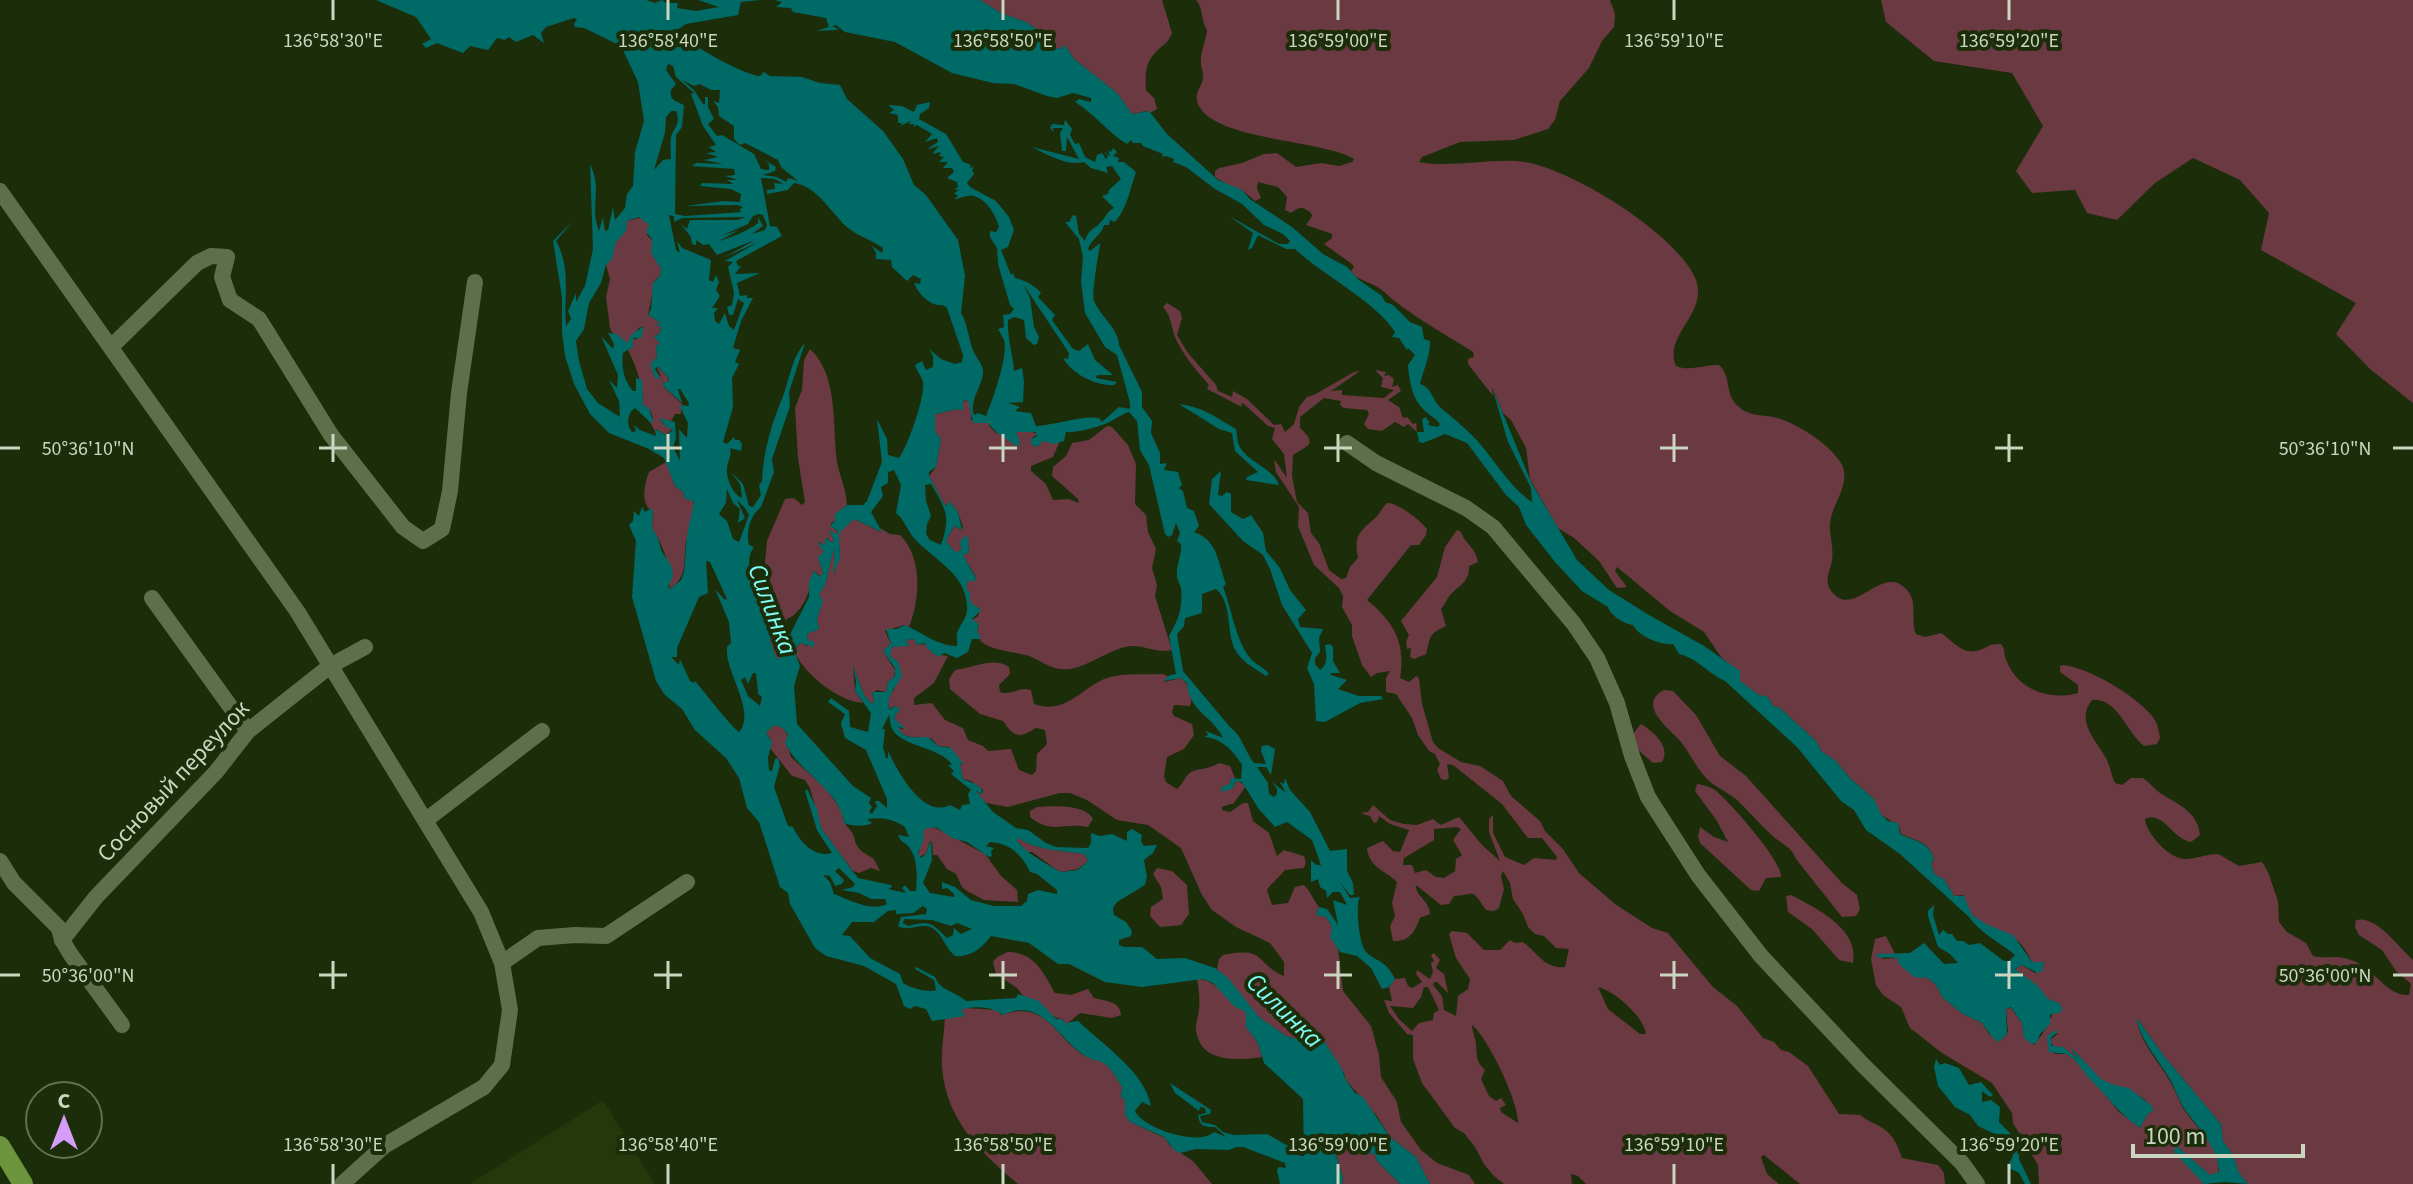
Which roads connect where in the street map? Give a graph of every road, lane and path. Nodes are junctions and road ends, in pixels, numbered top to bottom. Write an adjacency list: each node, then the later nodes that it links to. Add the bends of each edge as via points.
1 (0, 191): 3 (street)
2 (475, 282): 3 (street, via 450,491 442,529 423,541 403,527 331,435 259,319 230,300 222,277 227,257 211,256 197,263)
3 (111, 347): 7 (street)
4 (1347, 443): 19 (street, via 1493,527 1597,658 1648,797 1698,875 1761,956)
5 (152, 598): 8 (street)
6 (365, 647): 7 (street, Сосновый переулок)
7 (330, 666): 8 (street, Сосновый переулок); 10 (street)
8 (248, 731): 13 (street, Сосновый переулок)
9 (542, 731): 10 (street)
10 (426, 820): 14 (street, via 481,912)
11 (0, 861): 13 (street, via 14,883 59,928)
12 (687, 882): 14 (street, via 606,936 538,938)
13 (62, 940): 15 (street)
14 (502, 963): 18 (street, via 510,1010 502,1065 484,1087 384,1146)
15 (122, 1025)
16 (0, 1146): 17 (main road)
17 (23, 1184)
18 (342, 1184)
19 (1977, 1184)

